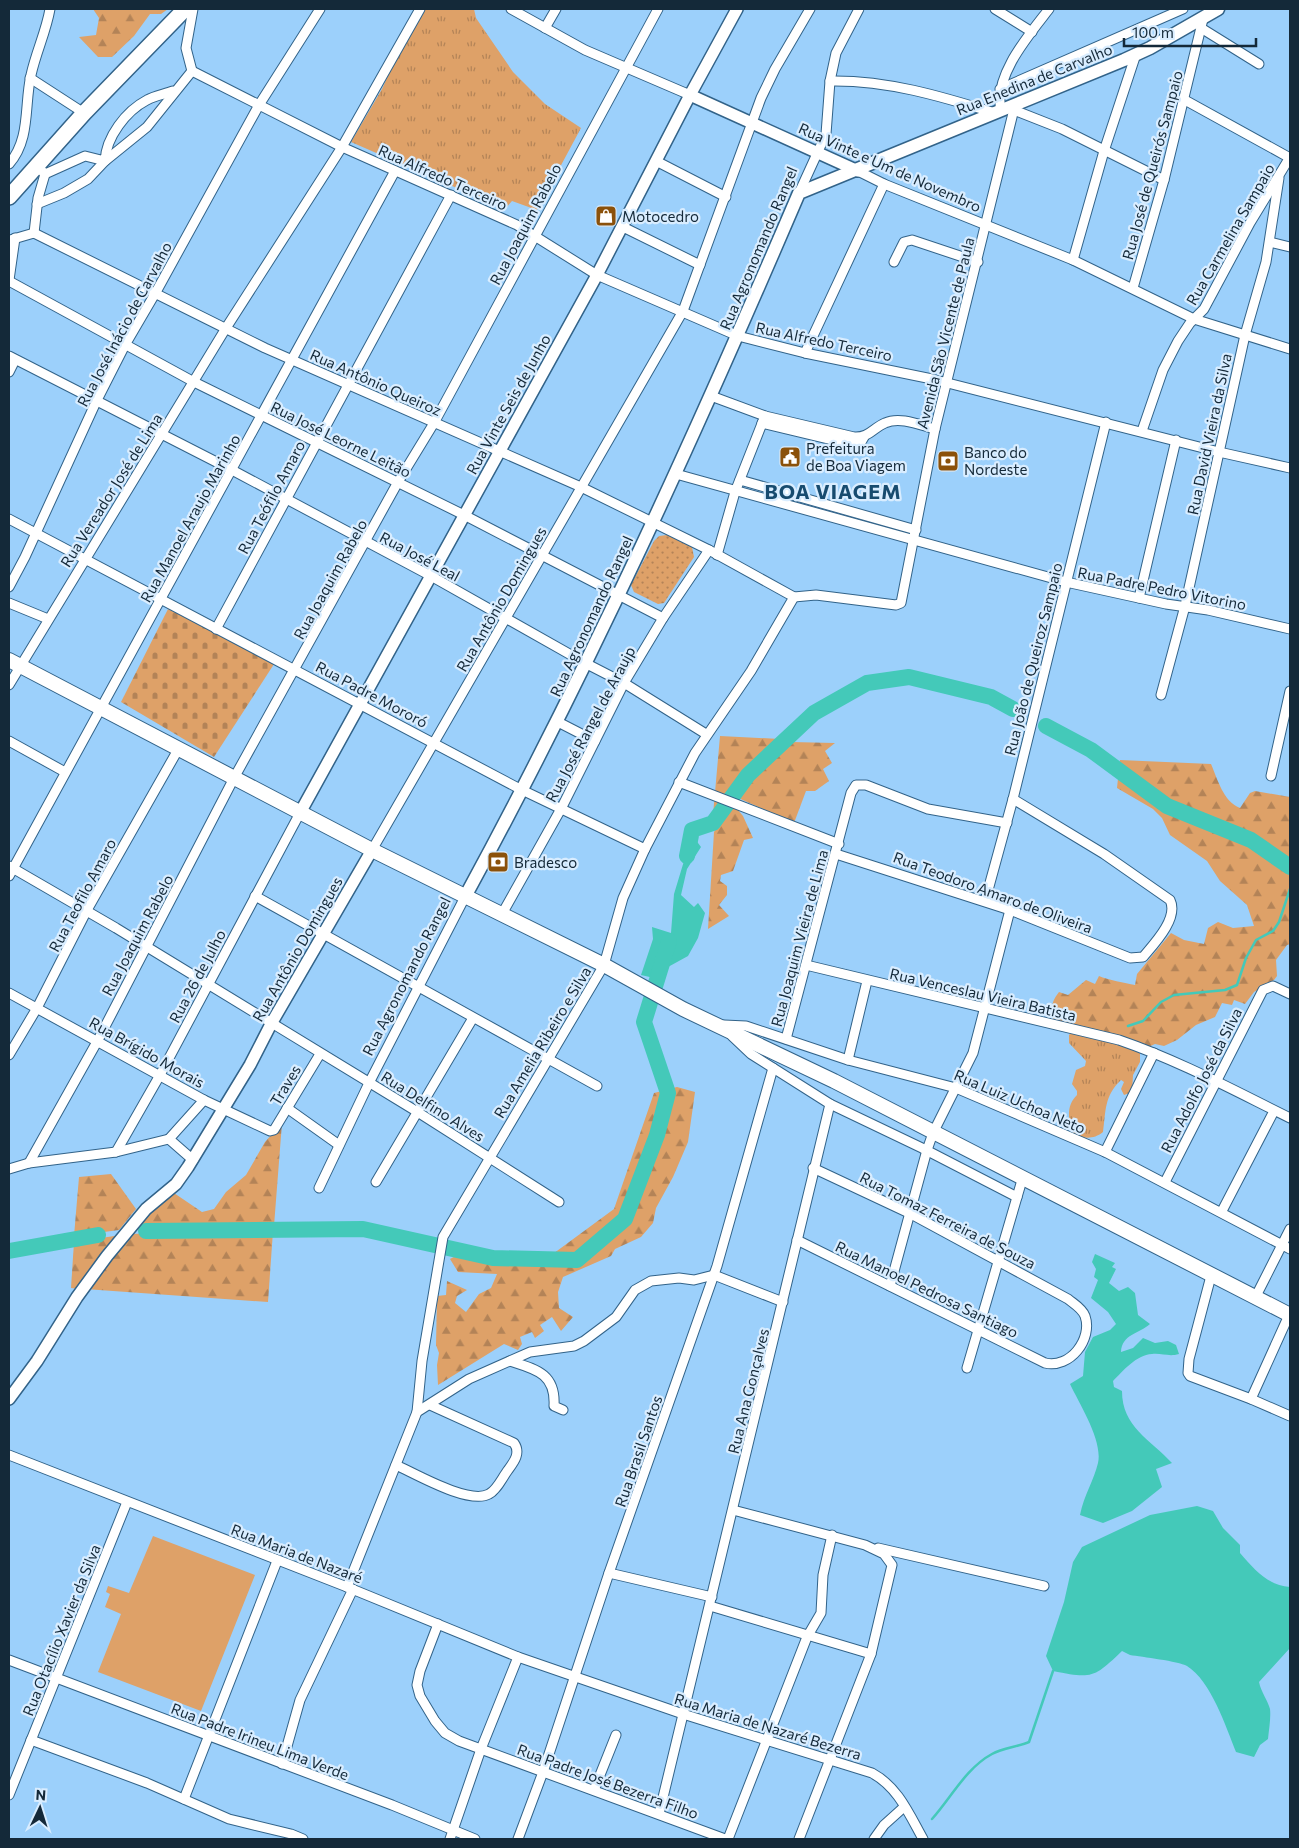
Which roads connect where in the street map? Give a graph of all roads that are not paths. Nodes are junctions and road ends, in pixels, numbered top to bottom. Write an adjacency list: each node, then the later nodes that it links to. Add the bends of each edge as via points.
1 (50, 9): 23 (street)
2 (185, 9): 32 (highway)
3 (193, 9): 22 (street, via 186,48)
4 (320, 9): 29 (street, Rua José Inácio de Carvalho)
5 (420, 9): 34 (street)
6 (511, 9): 17 (street, Rua Vinte e Um de Novembro)
7 (556, 9): 17 (street)
8 (656, 9): 21 (street, Rua Joaquim Rabelo)
9 (737, 9): 27 (street, Rua Vinte Seis de Junho)
10 (810, 9): 33 (street, Rua Antônio Domingues, via 775,68)
11 (859, 9): 24 (street, Rua Agronomando Rangel, via 836,53)
12 (995, 9): 18 (street)
13 (1049, 9): 18 (street)
14 (1183, 9): 25 (street)
15 (1218, 9): 16 (main road, Rua Enedina de Carvalho)
16 (1202, 23): 19 (main road, Rua Enedina de Carvalho); 20 (street); 28 (street, Rua José de Queirós Sampaio)
17 (545, 28): 21 (street, Rua Vinte e Um de Novembro)
18 (1032, 32): 25 (street, via 1006,73)
19 (1136, 54): 30 (main road, Rua Enedina de Carvalho); 35 (street)
20 (1259, 64)
21 (625, 67): 27 (street, Rua Vinte e Um de Novembro); 55 (street, Rua Joaquim Rabelo)
22 (192, 71): 26 (street); 29 (street, Rua Alfredo Terceiro)
23 (30, 78): 32 (street); 40 (street, via 23,137)
24 (830, 81): 31 (street, via 889,84); 36 (street, Rua Agronomando Rangel, via 828,126)
25 (1000, 89): 31 (street)
26 (174, 91): 38 (street, via 147,127); 38 (street, via 137,106 113,135)
27 (690, 95): 33 (street, Rua Vinte e Um de Novembro); 39 (street, Rua Vinte Seis de Junho)
28 (1183, 99): 37 (street); 45 (street, Rua José de Queirós Sampaio)
29 (259, 105): 34 (street, Rua Alfredo Terceiro); 66 (street, Rua José Inácio de Carvalho)
30 (1015, 108): 31 (main road, Rua Enedina de Carvalho); 35 (street); 52 (street, Avenida São Vicente de Paula)
31 (998, 111): 42 (main road, Rua Enedina de Carvalho)
32 (84, 112): 41 (highway)
33 (754, 123): 36 (street, Rua Vinte e Um de Novembro); 50 (street, Rua Antônio Domingues)
34 (342, 147): 43 (street, Rua Alfredo Terceiro); 69 (street, Rua Vereador José de Lima)
35 (1104, 150): 45 (street); 59 (street)
36 (818, 152): 42 (street, Rua Vinte e Um de Novembro); 47 (street, Rua Agronomando Rangel)
37 (1290, 157): 44 (street, Rua Carmelina Sampaio)
38 (105, 161): 41 (street, via 85,156); 51 (street, via 76,187)
39 (656, 161): 50 (street); 53 (street, Rua Vinte Seis de Junho)
40 (9, 164)
41 (41, 170): 49 (highway); 51 (street)
42 (858, 171): 46 (street, Rua Vinte e Um de Novembro); 47 (main road, Rua Enedina de Carvalho)
43 (395, 172): 48 (street, Rua Alfredo Terceiro); 76 (street, Rua Manoel Araujo Marinho)
44 (1279, 178): 57 (street, Rua David Vieira da Silva); 68 (street, Rua Carmelina Sampaio, via 1250,223 1204,309)
45 (1164, 180): 65 (street, Rua José de Queirós Sampaio)
46 (884, 184): 52 (street, Rua Vinte e Um de Novembro); 74 (street)
47 (799, 193): 71 (main road, Rua Agronomando Rangel)
48 (452, 195): 55 (street, Rua Alfredo Terceiro); 80 (street, Rua Teófilo Amaro)
49 (9, 197)
50 (726, 197): 62 (street, Rua Antônio Domingues)
51 (37, 204): 54 (street)
52 (987, 225): 59 (street, Rua Vinte e Um de Novembro); 61 (street, Avenida São Vicente de Paula)
53 (623, 227): 62 (street); 63 (street, Rua Vinte Seis de Junho)
54 (34, 233): 56 (street); 66 (street, Rua Antônio Queiroz)
55 (534, 235): 63 (street, Rua Alfredo Terceiro); 86 (street, Rua Joaquim Rabelo)
56 (12, 239): 64 (street)
57 (1270, 242): 58 (street); 70 (street, Rua David Vieira da Silva)
58 (1290, 246)
59 (1073, 260): 65 (street, Rua Vinte e Um de Novembro)
60 (894, 262): 61 (street, via 904,242 912,240)
61 (978, 262): 79 (street, Avenida São Vicente de Paula)
62 (700, 265): 67 (street, Rua Antônio Domingues)
63 (597, 275): 67 (street, Rua Alfredo Terceiro); 92 (street, Rua Vinte Seis de Junho)
64 (9, 281): 72 (street, Rua José Leorne Leitão)
65 (1133, 288): 68 (street, Rua Vinte e Um de Novembro)
66 (156, 292): 69 (street, Rua Antônio Queiroz); 72 (street, Rua José Inácio de Carvalho)
67 (683, 311): 71 (street, Rua Alfredo Terceiro); 99 (street, Rua Antônio Domingues)
68 (1194, 318): 70 (street, Rua Vinte e Um de Novembro); 88 (street, Rua Carmelina Sampaio, via 1163,370)
69 (226, 328): 76 (street, Rua Antônio Queiroz); 78 (street, Rua Vereador José de Lima)
70 (1245, 335): 73 (street, Rua Vinte e Um de Novembro); 93 (street, Rua David Vieira da Silva)
71 (738, 336): 74 (street, Rua Alfredo Terceiro); 81 (main road, Rua Agronomando Rangel)
72 (125, 345): 78 (street, Rua José Leorne Leitão); 82 (street, Rua José Inácio de Carvalho)
73 (1290, 349)
74 (805, 353): 79 (street, Rua Alfredo Terceiro)
75 (12, 358): 77 (street); 82 (street, Rua José Leal)
76 (293, 360): 80 (street, Rua Antônio Queiroz); 83 (street, Rua Manoel Araujo Marinho)
77 (9, 372)
78 (194, 382): 83 (street, Rua José Leorne Leitão); 89 (street, Rua Vereador José de Lima)
79 (947, 383): 85 (street, Rua Alfredo Terceiro); 87 (street, Avenida São Vicente de Paula)
80 (348, 384): 86 (street, Rua Antônio Queiroz); 91 (street, Rua Teófilo Amaro)
81 (712, 396): 84 (street); 96 (main road, Rua Agronomando Rangel)
82 (96, 402): 89 (street, Rua José Leal); 106 (street, Rua José Inácio de Carvalho)
83 (262, 416): 91 (street, Rua José Leorne Leitão); 95 (street, Rua Manoel Araujo Marinho)
84 (764, 420): 87 (street, via 854,437 864,437 895,420); 97 (street, Rua José Rangel de Araujp)
85 (1106, 422): 88 (street, Rua Alfredo Terceiro); 113 (street, Rua João de Queiroz Sampaio)
86 (434, 423): 92 (street, Rua Antônio Queiroz); 98 (street, Rua Joaquim Rabelo)
87 (935, 429): 105 (street, Avenida São Vicente de Paula)
88 (1142, 431): 90 (street, Rua Alfredo Terceiro)
89 (161, 436): 95 (street, Rua José Leal); 111 (street, Rua Vereador José de Lima)
90 (1176, 440): 93 (street, Rua Alfredo Terceiro); 117 (street)
91 (316, 442): 98 (street, Rua José Leorne Leitão); 101 (street, Rua Teófilo Amaro)
92 (500, 450): 99 (street, Rua Antônio Queiroz); 102 (street, Rua Vinte Seis de Junho)
93 (1219, 452): 94 (street, Rua Alfredo Terceiro); 120 (street, Rua David Vieira da Silva)
94 (1290, 468)
95 (232, 470): 101 (street, Rua José Leal); 118 (street, Rua Manoel Araujo Marinho)
96 (676, 474): 100 (street, Rua Padre Pedro Vitorino); 104 (main road, Rua Agronomando Rangel)
97 (740, 480): 100 (street, Rua José Rangel de Araujp); 105 (street)
98 (398, 482): 102 (street, Rua José Leorne Leitão); 108 (street, Rua Joaquim Rabelo)
99 (582, 487): 104 (street, Rua Antônio Queiroz); 110 (street, Rua Antônio Domingues)
100 (735, 492): 107 (street, Rua Padre Pedro Vitorino); 109 (street, Rua José Rangel de Araujp)
101 (286, 499): 108 (street, Rua José Leal); 124 (street, Rua Teófilo Amaro)
102 (464, 515): 110 (street, Rua José Leorne Leitão); 112 (street, Rua Vinte Seis de Junho)
103 (9, 519): 106 (street, Rua Padre Mororó)
104 (653, 523): 109 (street, Rua Antônio Queiroz); 115 (main road, Rua Agronomando Rangel)
105 (916, 530): 107 (street, Avenida São Vicente de Paula)
106 (36, 535): 111 (street, Rua Padre Mororó); 114 (street, Rua José Inácio de Carvalho)
107 (914, 540): 113 (street, Rua Padre Pedro Vitorino); 116 (street, via 900,604 816,595)
108 (365, 542): 112 (street, Rua José Leal); 128 (street, Rua Joaquim Rabelo)
109 (713, 553): 116 (street, Rua Antônio Queiroz); 122 (street, Rua José Rangel de Araujp)
110 (543, 556): 115 (street, Rua José Leorne Leitão); 121 (street, Rua Antônio Domingues)
111 (84, 559): 118 (street, Rua Padre Mororó); 123 (street, Rua Vereador José de Lima)
112 (431, 576): 121 (street, Rua José Leal); 133 (street, Rua Vinte Seis de Junho)
113 (1066, 582): 117 (street, Rua Padre Pedro Vitorino); 146 (street, Rua João de Queiroz Sampaio)
114 (9, 587)
115 (618, 595): 122 (street, Rua José Leorne Leitão); 127 (main road, Rua Agronomando Rangel)
116 (794, 596): 136 (street, Rua Amelia Ribeiro e Silva, via 751,671)
117 (1139, 598): 120 (street, Rua Padre Pedro Vitorino)
118 (161, 600): 124 (street, Rua Padre Mororó); 134 (street, Rua Manoel Araujo Marinho)
119 (9, 603): 123 (street)
120 (1185, 606): 125 (street, Rua Padre Pedro Vitorino); 132 (street, Rua David Vieira da Silva)
121 (506, 618): 127 (street, Rua José Leal); 138 (street, Rua Antônio Domingues)
122 (664, 618): 129 (street, Rua José Rangel de Araujp)
123 (48, 619): 126 (street, Rua Vereador José de Lima)
124 (216, 629): 128 (street, Rua Padre Mororó)
125 (1290, 629)
126 (14, 663): 130 (street, Rua Vereador José de Lima); 134 (main road)
127 (587, 664): 129 (street, Rua José Leal); 135 (main road, Rua Agronomando Rangel)
128 (296, 669): 133 (street, Rua Padre Mororó); 143 (street, Rua Joaquim Rabelo)
129 (624, 683): 136 (street, Rua José Leal); 139 (street, Rua José Rangel de Araujp)
130 (9, 685)
131 (1290, 691): 142 (street)
132 (1161, 695)
133 (361, 703): 138 (street, Rua Padre Mororó); 148 (street, Rua Vinte Seis de Junho)
134 (101, 707): 140 (main road); 141 (street, Rua Manoel Araujo Marinho)
135 (558, 722): 139 (street); 145 (main road, Rua Agronomando Rangel)
136 (706, 734): 144 (street, Rua Amelia Ribeiro e Silva)
137 (9, 741): 141 (street)
138 (434, 742): 145 (street, Rua Padre Mororó); 152 (street, Rua Antônio Domingues)
139 (596, 742): 147 (street, Rua José Rangel de Araujp)
140 (178, 748): 143 (main road); 158 (street, Rua Teofilo Amaro)
141 (65, 772): 154 (street, Rua Manoel Araujo Marinho)
142 (1271, 776)
143 (234, 778): 148 (main road); 162 (street, Rua Joaquim Rabelo)
144 (678, 782): 150 (street); 151 (street, Rua Amelia Ribeiro e Silva)
145 (522, 790): 147 (street, Rua Padre Mororó); 155 (main road, Rua Agronomando Rangel)
146 (1013, 799): 149 (street, Rua João de Queiroz Sampaio); 159 (street, Rua Teodoro Amaro de Oliveira, via 1104,854 1170,900 1173,908 1157,940 1139,959)
147 (562, 807): 151 (street, Rua Padre Mororó); 160 (street, Rua José Rangel de Araujp)
148 (301, 811): 152 (main road); 156 (street, Rua 26 de Julho)
149 (1006, 823): 150 (street, Rua Joaquim Vieira de Lima, via 928,809 860,784 851,793); 157 (street, Rua João de Queiroz Sampaio)
150 (839, 844): 153 (street, Rua Joaquim Vieira de Lima)
151 (645, 849): 163 (street, Rua Amelia Ribeiro e Silva, via 623,898)
152 (372, 850): 155 (main road); 161 (street, Rua Antônio Domingues)
153 (836, 854): 157 (street, Rua Teodoro Amaro de Oliveira); 164 (street, Rua Joaquim Vieira de Lima)
154 (10, 870): 158 (street, Rua Delfino Alves)
155 (466, 895): 160 (main road); 167 (street, Rua Agronomando Rangel)
156 (255, 896): 161 (street); 166 (street, Rua 26 de Julho)
157 (985, 901): 159 (street, Rua Teodoro Amaro de Oliveira)
158 (88, 910): 162 (street, Rua Delfino Alves); 170 (street, Rua Teofilo Amaro)
159 (1010, 910): 171 (street)
160 (502, 914): 163 (main road)
161 (324, 934): 167 (street); 173 (street, Rua Antônio Domingues)
162 (146, 948): 166 (street, Rua Delfino Alves); 176 (street, Rua Joaquim Rabelo)
163 (604, 965): 174 (main road, via 623,978); 180 (street, Rua Amelia Ribeiro e Silva)
164 (806, 965): 165 (street, Rua Venceslau Vieira Batista); 175 (street, Rua Joaquim Vieira de Lima)
165 (867, 981): 171 (street, Rua Venceslau Vieira Batista); 181 (street)
166 (207, 985): 173 (street, Rua Delfino Alves); 183 (street, Rua 26 de Julho)
167 (418, 986): 172 (street); 185 (street, Rua Agronomando Rangel)
168 (9, 993): 170 (street, Rua Brígido Morais)
169 (1290, 994): 184 (street, Rua Adolfo José da Silva, via 1272,986 1263,990)
170 (37, 1008): 176 (street, Rua Brígido Morais); 179 (street, Rua Teofilo Amaro)
171 (984, 1009): 177 (street, Rua Venceslau Vieira Batista, via 1087,1032); 187 (street, via 973,1053)
172 (473, 1018): 180 (street); 193 (street)
173 (271, 1024): 178 (street, Rua Delfino Alves); 191 (street, Rua Antônio Domingues)
174 (721, 1025): 175 (street, Rua Luiz Uchoa Neto, via 746,1026); 182 (street, via 751,1054); 196 (main road)
175 (786, 1039): 181 (street, Rua Luiz Uchoa Neto)
176 (98, 1040): 183 (street, Rua Brígido Morais); 204 (street, Rua Joaquim Rabelo)
177 (1154, 1052): 184 (street, Rua Venceslau Vieira Batista); 201 (street)
178 (320, 1054): 185 (street, Rua Delfino Alves); 190 (street, Traves)
179 (9, 1055)
180 (548, 1058): 186 (street); 202 (street, Rua Amelia Ribeiro e Silva)
181 (848, 1060): 187 (street, Rua Luiz Uchoa Neto)
182 (772, 1068): 189 (street); 219 (street, Rua Brasil Santos)
183 (160, 1075): 188 (street, Rua Brígido Morais); 200 (street, Rua 26 de Julho)
184 (1217, 1080): 192 (street, Rua Venceslau Vieira Batista); 209 (street, Rua Adolfo José da Silva)
185 (369, 1083): 193 (street, Rua Delfino Alves); 198 (street, Rua Agronomando Rangel)
186 (597, 1086)
187 (956, 1088): 196 (street); 201 (street, Rua Luiz Uchoa Neto)
188 (204, 1100): 191 (street, Rua Brígido Morais); 197 (street)
189 (830, 1104): 199 (street); 205 (street, Rua Ana Gonçalves)
190 (287, 1108): 195 (street, Traves); 198 (street)
191 (223, 1109): 195 (street, Rua Brígido Morais, via 263,1130); 203 (street, Rua Antônio Domingues)
192 (1274, 1110): 194 (street, Rua Venceslau Vieira Batista); 213 (street)
193 (416, 1111): 202 (street, Rua Delfino Alves); 208 (street)
194 (1290, 1118)
195 (274, 1130)
196 (933, 1133): 199 (street); 207 (main road)
197 (169, 1139): 200 (street); 203 (street)
198 (339, 1144): 210 (street, Rua Agronomando Rangel)
199 (927, 1150): 211 (street); 214 (street)
200 (116, 1152): 204 (street)
201 (1106, 1152): 209 (street, Rua Luiz Uchoa Neto)
202 (490, 1157): 212 (street, Rua Delfino Alves); 233 (street, Rua Amelia Ribeiro e Silva, via 443,1237 422,1361)
203 (192, 1160): 229 (street, Rua Antônio Domingues, via 176,1184 146,1209 107,1256)
204 (29, 1163): 206 (street)
205 (813, 1168): 214 (street, Rua Tomaz Ferreira de Souza); 216 (street, Rua Ana Gonçalves)
206 (9, 1169)
207 (1022, 1180): 211 (street); 220 (main road)
208 (376, 1182)
209 (1165, 1182): 213 (street, Rua Luiz Uchoa Neto)
210 (319, 1188)
211 (1017, 1197): 218 (street)
212 (559, 1202)
213 (1222, 1211): 217 (street, Rua Luiz Uchoa Neto)
214 (910, 1214): 218 (street, Rua Tomaz Ferreira de Souza); 221 (street)
215 (1290, 1229): 217 (street)
216 (797, 1240): 221 (street, Rua Manoel Pedrosa Santiago); 223 (street, Rua Ana Gonçalves)
217 (1286, 1247): 222 (street)
218 (997, 1260): 225 (street); 227 (street, Rua Tomaz Ferreira de Souza, via 1068,1300 1084,1313 1085,1334 1078,1350 1068,1361 1058,1365)
219 (714, 1275): 223 (street); 226 (street, via 694,1280 666,1278 648,1283 631,1295 616,1317 584,1341 574,1346 530,1352); 242 (street, Rua Brasil Santos)
220 (1211, 1276): 222 (main road); 230 (street, via 1188,1373)
221 (890, 1286): 225 (street, Rua Manoel Pedrosa Santiago)
222 (1254, 1298): 224 (main road)
223 (783, 1302): 238 (street, Rua Ana Gonçalves)
224 (1290, 1315): 230 (street)
225 (977, 1330): 227 (street, Rua Manoel Pedrosa Santiago); 228 (street)
226 (510, 1361): 231 (street, via 469,1379); 232 (street, via 541,1371 550,1385 554,1406)
227 (1045, 1363)
228 (967, 1368)
229 (9, 1399)
230 (1251, 1399): 234 (street)
231 (430, 1405): 233 (street); 236 (street, via 514,1443 518,1452 515,1460 491,1493 475,1497 463,1495)
232 (563, 1410)
233 (417, 1412): 236 (street, Rua Amelia Ribeiro e Silva)
234 (1290, 1416)
235 (9, 1455): 237 (street, Rua Maria de Nazaré)
236 (396, 1465): 244 (street, Rua Amelia Ribeiro e Silva)
237 (127, 1502): 241 (street, Rua Maria de Nazaré); 252 (street, Rua Otacílio Xavier da Silva)
238 (733, 1510): 239 (street); 245 (street, Rua Ana Gonçalves)
239 (832, 1535): 240 (street); 247 (street, via 823,1575 821,1613)
240 (865, 1545): 243 (street); 248 (street, via 884,1554 892,1565)
241 (277, 1561): 244 (street, Rua Maria de Nazaré); 255 (street)
242 (609, 1573): 245 (street); 251 (street, Rua Brasil Santos)
243 (1044, 1586)
244 (350, 1588): 246 (street, Rua Maria de Nazaré); 260 (street, Rua Amelia Ribeiro e Silva, via 300,1700)
245 (711, 1601): 247 (street); 253 (street, Rua Ana Gonçalves)
246 (438, 1624): 249 (street, Rua Maria de Nazaré); 258 (street, Rua Padre José Bezerra Filho, via 420,1670 417,1685 420,1696 445,1733)
247 (808, 1637): 248 (street); 257 (street)
248 (872, 1654): 259 (street)
249 (518, 1657): 251 (street, Rua Maria de Nazaré); 258 (street)
250 (9, 1660): 252 (street, Rua Padre Irineu Lima Verde)
251 (574, 1677): 253 (street, Rua Maria de Nazaré Bezerra); 261 (street, Rua Brasil Santos)
252 (55, 1679): 255 (street, Rua Padre Irineu Lima Verde); 256 (street, Rua Otacílio Xavier da Silva)
253 (683, 1714): 257 (street, Rua Maria de Nazaré Bezerra); 266 (street, Rua Ana Gonçalves)
254 (616, 1735): 262 (street)
255 (207, 1736): 260 (street, Rua Padre Irineu Lima Verde); 264 (street)
256 (31, 1740): 263 (street, Rua Otacílio Xavier da Silva); 264 (street)
257 (766, 1741): 259 (street, Rua Maria de Nazaré Bezerra); 271 (street)
258 (481, 1749): 261 (street, Rua Padre José Bezerra Filho); 267 (street)
259 (831, 1759): 265 (street, Rua Maria de Nazaré Bezerra, via 883,1779 896,1790); 272 (street)
260 (282, 1764): 267 (street, Rua Padre Irineu Lima Verde)
261 (544, 1772): 262 (street, Rua Padre José Bezerra Filho); 270 (street, Rua Brasil Santos)
262 (594, 1790): 266 (street, Rua Padre José Bezerra Filho)
263 (9, 1795)
264 (184, 1799): 268 (street, via 229,1819)
265 (904, 1807): 273 (street); 274 (street, Rua Maria de Nazaré Bezerra)
266 (659, 1814): 271 (street, Rua Padre José Bezerra Filho)
267 (452, 1835): 269 (street, Rua Padre Irineu Lima Verde)
268 (303, 1839)
269 (475, 1839)
270 (518, 1839)
271 (727, 1839)
272 (799, 1839)
273 (874, 1839)
274 (923, 1839)

